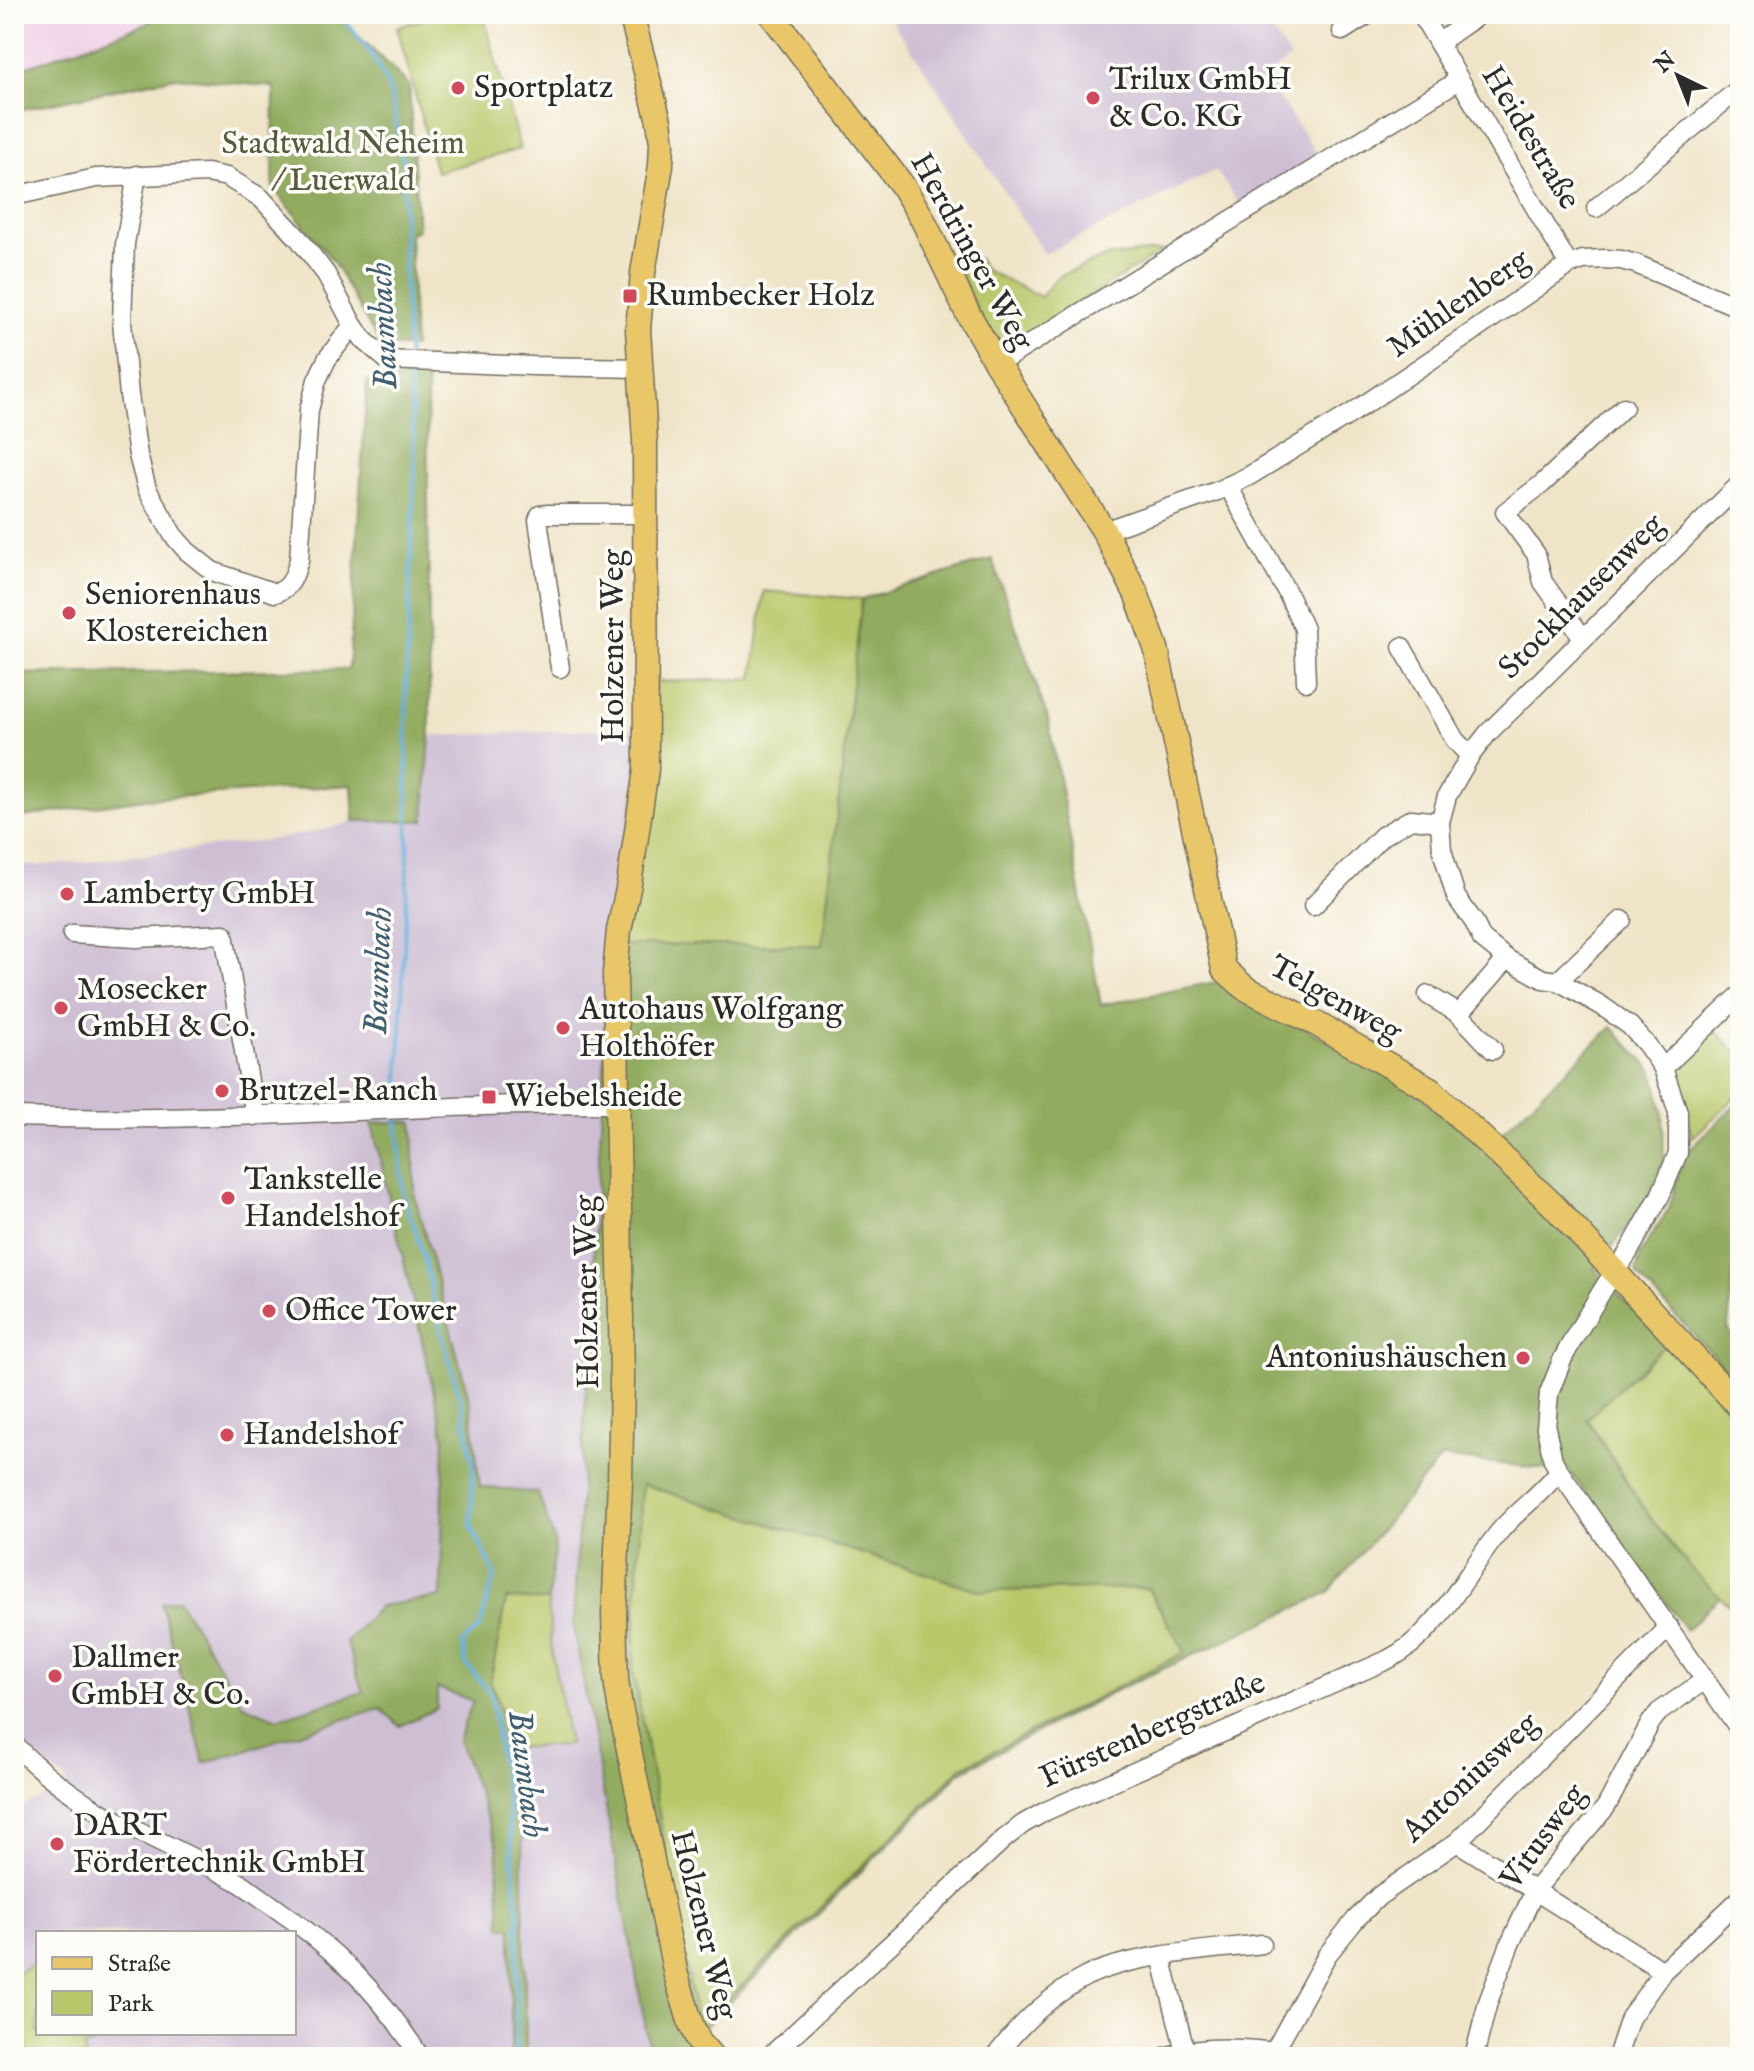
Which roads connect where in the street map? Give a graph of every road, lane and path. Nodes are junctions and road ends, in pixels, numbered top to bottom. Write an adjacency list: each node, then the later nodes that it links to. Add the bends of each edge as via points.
1 (631, 14): 17 (main road, Holzener Weg, via 662,143 640,299)
2 (771, 14): 16 (main road, Herdringer Weg, via 902,185)
3 (1369, 14): 6 (street)
4 (1421, 14): 7 (street, Heidestraße)
5 (1480, 14): 7 (street)
6 (1342, 31)
7 (1438, 43): 8 (street, Heidestraße)
8 (1459, 80): 13 (street, Heidestraße); 16 (street)
9 (1740, 88): 12 (street)
10 (137, 175): 11 (street); 15 (street, via 207,173 227,177 261,198 326,274); 15 (street, via 125,244 122,322 138,455 147,489 167,525 212,571 275,593 293,580 299,560 309,410 327,359)
11 (14, 196)
12 (1596, 208)
13 (1569, 265): 14 (street, Mühlenberg, via 1621,260); 20 (street, Mühlenberg, via 1352,413)
14 (1740, 308)
15 (353, 325): 17 (street, via 387,360)
16 (997, 364): 22 (main road, Herdringer Weg)
17 (640, 368): 21 (main road, Holzener Weg)
18 (1624, 407): 23 (street, via 1505,512 1536,554 1543,582)
19 (1740, 484): 23 (street, Stockhausenweg)
20 (1228, 486): 22 (street, Mühlenberg); 26 (street, via 1304,629)
21 (645, 514): 25 (street, Holzener Weg, via 540,515); 39 (main road, Holzener Weg, via 646,770 616,953)
22 (1104, 531): 42 (main road, Telgenweg, via 1136,593 1156,648 1224,969 1245,988 1430,1089 1552,1204)
23 (1583, 638): 27 (street, Stockhausenweg)
24 (1402, 647): 27 (street, via 1455,740)
25 (560, 668)
26 (1306, 682)
27 (1470, 756): 28 (street, Stockhausenweg, via 1447,796)
28 (1440, 822): 29 (street, via 1411,819 1382,836); 32 (street, Stockhausenweg, via 1456,897 1482,939)
29 (1313, 906)
30 (1622, 920): 33 (street)
31 (72, 934): 40 (street, via 224,934)
32 (1507, 959): 33 (street, Stockhausenweg, via 1543,979); 36 (street)
33 (1558, 981): 38 (street, Stockhausenweg, via 1630,1026)
34 (1428, 995): 36 (street)
35 (1740, 995): 38 (street)
36 (1459, 1014): 37 (street)
37 (1493, 1050)
38 (1663, 1068): 42 (street, Stockhausenweg, via 1678,1112 1678,1153 1648,1219)
39 (616, 1104): 40 (street); 58 (main road, Holzener Weg, via 622,1378 616,1680 676,1975 691,2024)
40 (255, 1116): 41 (street)
41 (14, 1117)
42 (1615, 1272): 43 (main road, Telgenweg); 44 (street, Stockhausenweg, via 1575,1336 1549,1393 1546,1428)
43 (1740, 1407)
44 (1559, 1471): 45 (street, Stockhausenweg); 59 (street, Fürstenbergstraße, via 1499,1532 1411,1645 1023,1824)
45 (1669, 1627): 46 (street, Stockhausenweg); 49 (street, Antoniusweg)
46 (1705, 1680): 47 (street, Stockhausenweg); 50 (street, Vitusweg, via 1659,1712 1606,1807)
47 (1740, 1730)
48 (14, 1744): 57 (street, via 86,1803 237,1881 313,1934 371,1990)
49 (1457, 1842): 50 (street); 56 (street, Antoniusweg, via 1379,1896 1356,1919 1327,1955)
50 (1535, 1890): 54 (street); 63 (street, Vitusweg, via 1488,2002)
51 (1740, 1899): 54 (street)
52 (1262, 1944): 53 (street)
53 (1161, 1956): 55 (street); 60 (street, via 1089,1975 1032,2016)
54 (1663, 1971): 64 (street, via 1630,2018)
55 (1185, 2051): 56 (street); 61 (street)
56 (1273, 2054): 62 (street)
57 (420, 2057)
58 (712, 2057)
59 (769, 2057)
60 (995, 2057)
61 (1164, 2057)
62 (1309, 2057)
63 (1474, 2057)
64 (1617, 2057)

